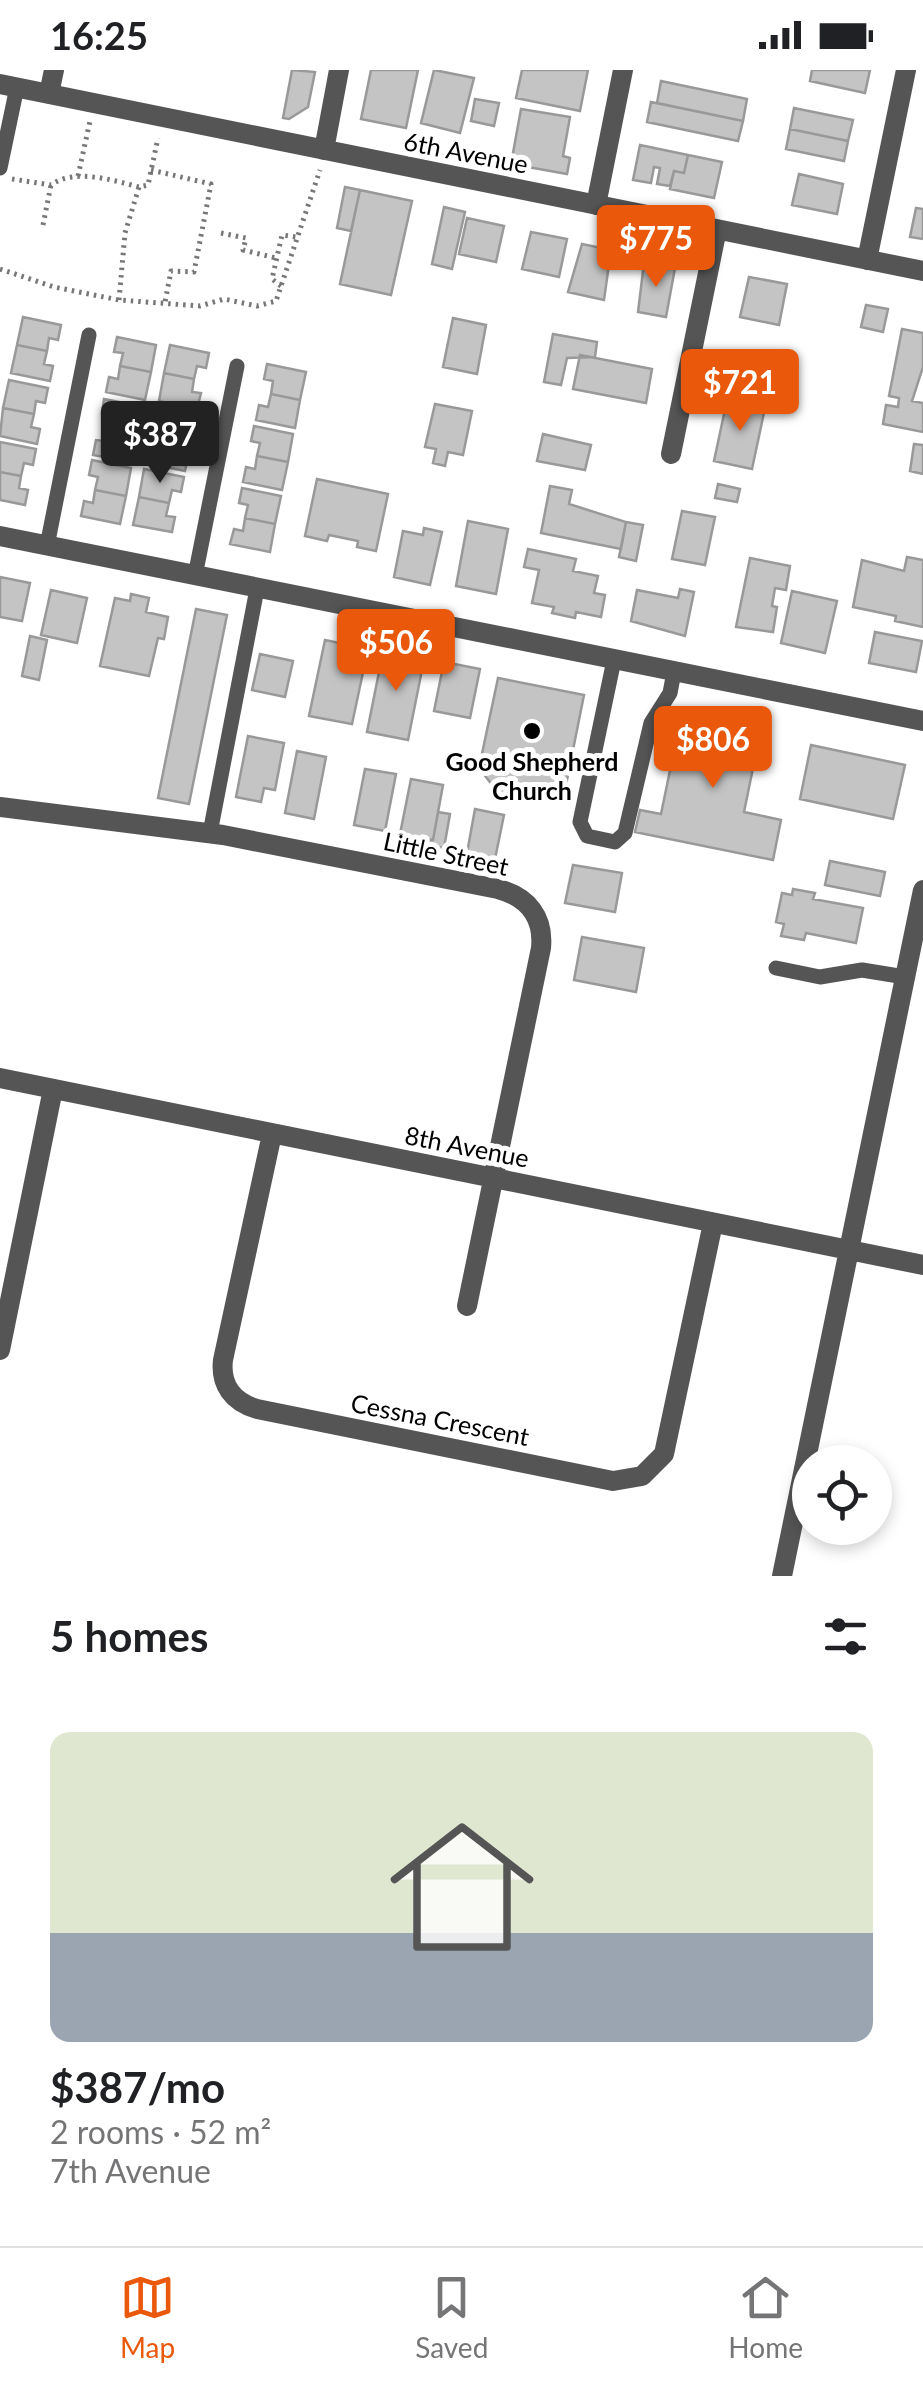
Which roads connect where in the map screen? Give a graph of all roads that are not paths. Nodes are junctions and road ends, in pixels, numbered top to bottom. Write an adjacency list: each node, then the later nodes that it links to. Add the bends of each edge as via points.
1 (54, 70): 6 (street)
2 (339, 70): 7 (street)
3 (623, 70): 9 (street)
4 (906, 70): 11 (street)
5 (9, 86): 6 (street, 6th Avenue); 8 (lane)
6 (49, 94): 7 (street, 6th Avenue)
7 (324, 150): 9 (street, 6th Avenue)
8 (0, 168)
9 (596, 205): 10 (street, 6th Avenue)
10 (717, 229): 11 (street, 6th Avenue); 15 (street)
11 (868, 260): 12 (street, 6th Avenue)
12 (923, 271)
13 (90, 335): 17 (lane)
14 (237, 366): 18 (lane)
15 (670, 454)
16 (0, 536): 17 (street)
17 (46, 546): 18 (street)
18 (195, 576): 19 (street)
19 (258, 589): 20 (street); 24 (lane)
20 (614, 660): 21 (street); 21 (lane, via 580,822 586,836 615,842 625,833 651,723)
21 (674, 672): 22 (street)
22 (923, 721)
23 (0, 808): 24 (street, Little Street)
24 (210, 834): 31 (street, Little Street, via 498,889 530,906 542,948)
25 (923, 890): 27 (street)
26 (776, 968): 27 (lane)
27 (905, 977): 33 (street)
28 (0, 1078): 29 (street, 8th Avenue)
29 (53, 1089): 30 (street, 8th Avenue); 36 (street)
30 (272, 1134): 31 (street, 8th Avenue); 32 (street, Cessna Crescent, via 223,1360 224,1380 236,1400 576,1474 633,1480 664,1454)
31 (494, 1177): 32 (street, 8th Avenue); 35 (street, Little Street)
32 (713, 1223): 33 (street, 8th Avenue)
33 (849, 1250): 34 (street, 8th Avenue); 37 (street)
34 (923, 1265)
35 (467, 1306)
36 (0, 1350)
37 (782, 1576)

